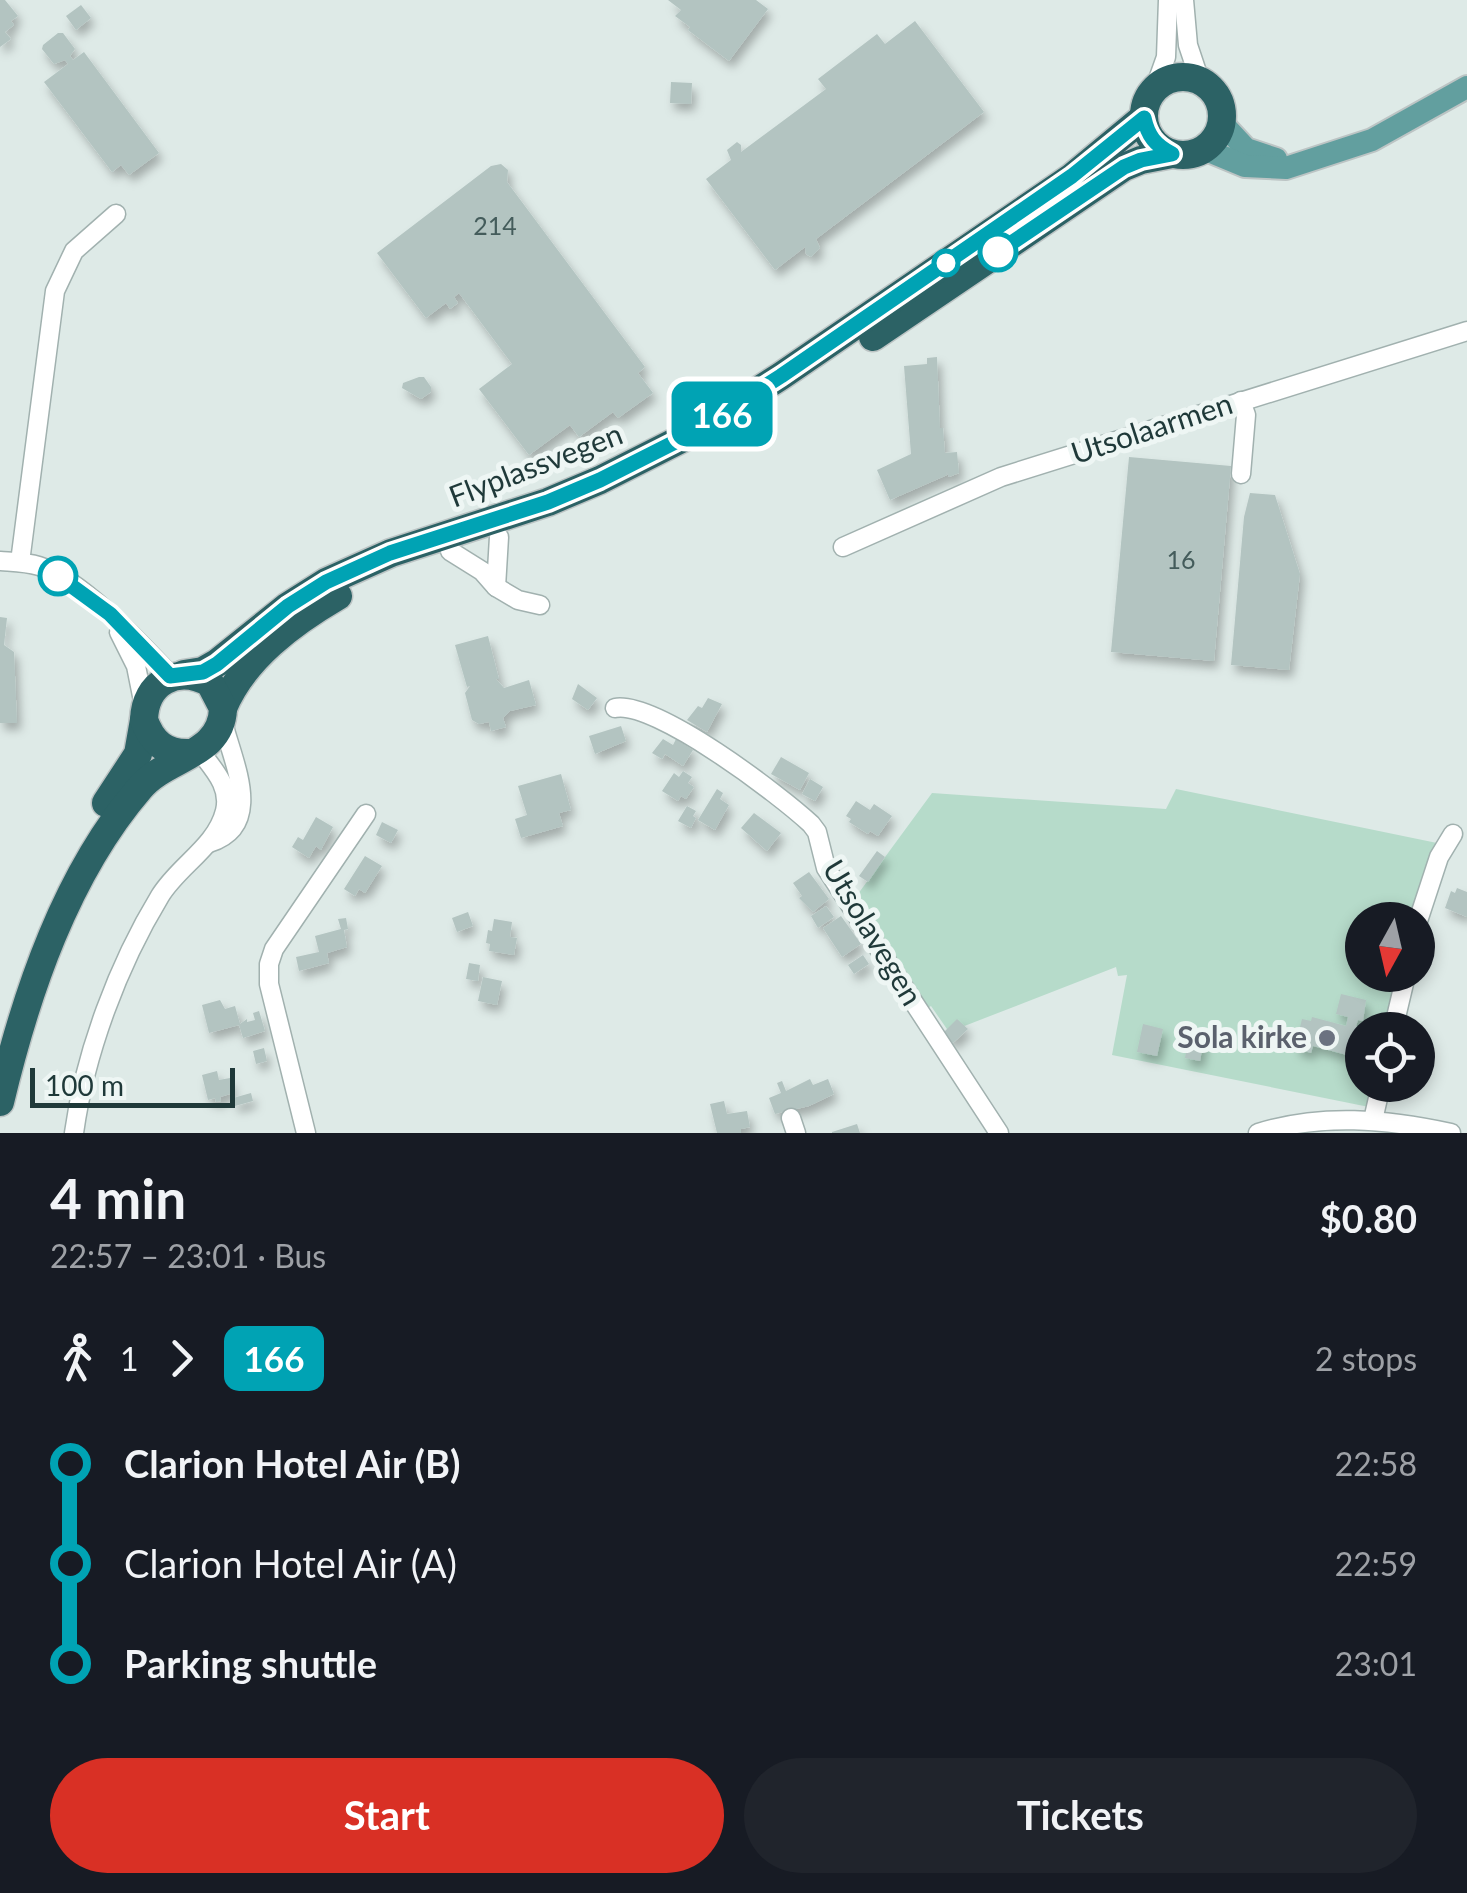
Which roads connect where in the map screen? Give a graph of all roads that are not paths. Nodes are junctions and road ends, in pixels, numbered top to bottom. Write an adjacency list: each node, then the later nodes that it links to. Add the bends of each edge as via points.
1 (1168, 0): 5 (street, via 1166,57)
2 (1184, 0): 3 (street)
3 (1200, 81): 5 (highway, via 1184,77); 7 (highway, via 1213,91)
4 (1465, 85): 10 (main road, via 1372,140)
5 (1155, 88): 6 (highway)
6 (1144, 118): 9 (highway, via 1148,134); 23 (highway, Flyplassvegen, via 1058,186 689,435 548,502 390,553 326,582 217,664)
7 (1221, 122): 8 (highway); 10 (main road, via 1246,149)
8 (1204, 149): 9 (highway); 10 (main road, via 1268,169)
9 (1172, 154): 15 (highway, Flyplassvegen, via 1141,160 1107,178 696,452)
10 (1304, 162)
11 (116, 214): 19 (street, via 74,251 55,291)
12 (1467, 331): 13 (street, Utsolaarmen)
13 (1241, 401): 14 (street); 16 (street, Utsolaarmen, via 1000,477)
14 (1241, 474)
15 (499, 537): 17 (highway, Flyplassvegen); 20 (street)
16 (843, 547)
17 (450, 551): 20 (street); 26 (highway, Flyplassvegen, via 362,584 297,623 246,667)
18 (0, 561): 19 (street)
19 (20, 562): 22 (street, via 49,570)
20 (496, 587): 21 (street)
21 (540, 605)
22 (110, 614): 23 (street); 25 (street, via 136,666)
23 (177, 675): 25 (highway, Flyplassvegen, via 150,693); 26 (highway, via 210,684)
24 (615, 708): 38 (street, Utsolavegen, via 633,707 695,740 764,783 811,824 826,868)
25 (144, 713): 27 (highway, via 158,744); 32 (highway, Flyplassvegen, via 132,765 49,899)
26 (223, 715): 27 (highway, Flyplassvegen, via 218,734); 30 (street, via 242,813 222,839)
27 (194, 752): 30 (street, via 226,790 225,810); 33 (highway, Flyplassvegen, via 140,787 88,867 31,992)
28 (366, 814): 37 (street, via 286,928 270,964)
29 (1453, 834): 31 (street)
30 (209, 843): 36 (street, via 167,886 128,960)
31 (1424, 902)
32 (0, 1029)
33 (0, 1102)
34 (1378, 1102): 35 (street)
35 (1374, 1120): 39 (street, via 1308,1121); 40 (street)
36 (74, 1133)
37 (306, 1133)
38 (999, 1133)
39 (1258, 1133)
40 (1450, 1133)

